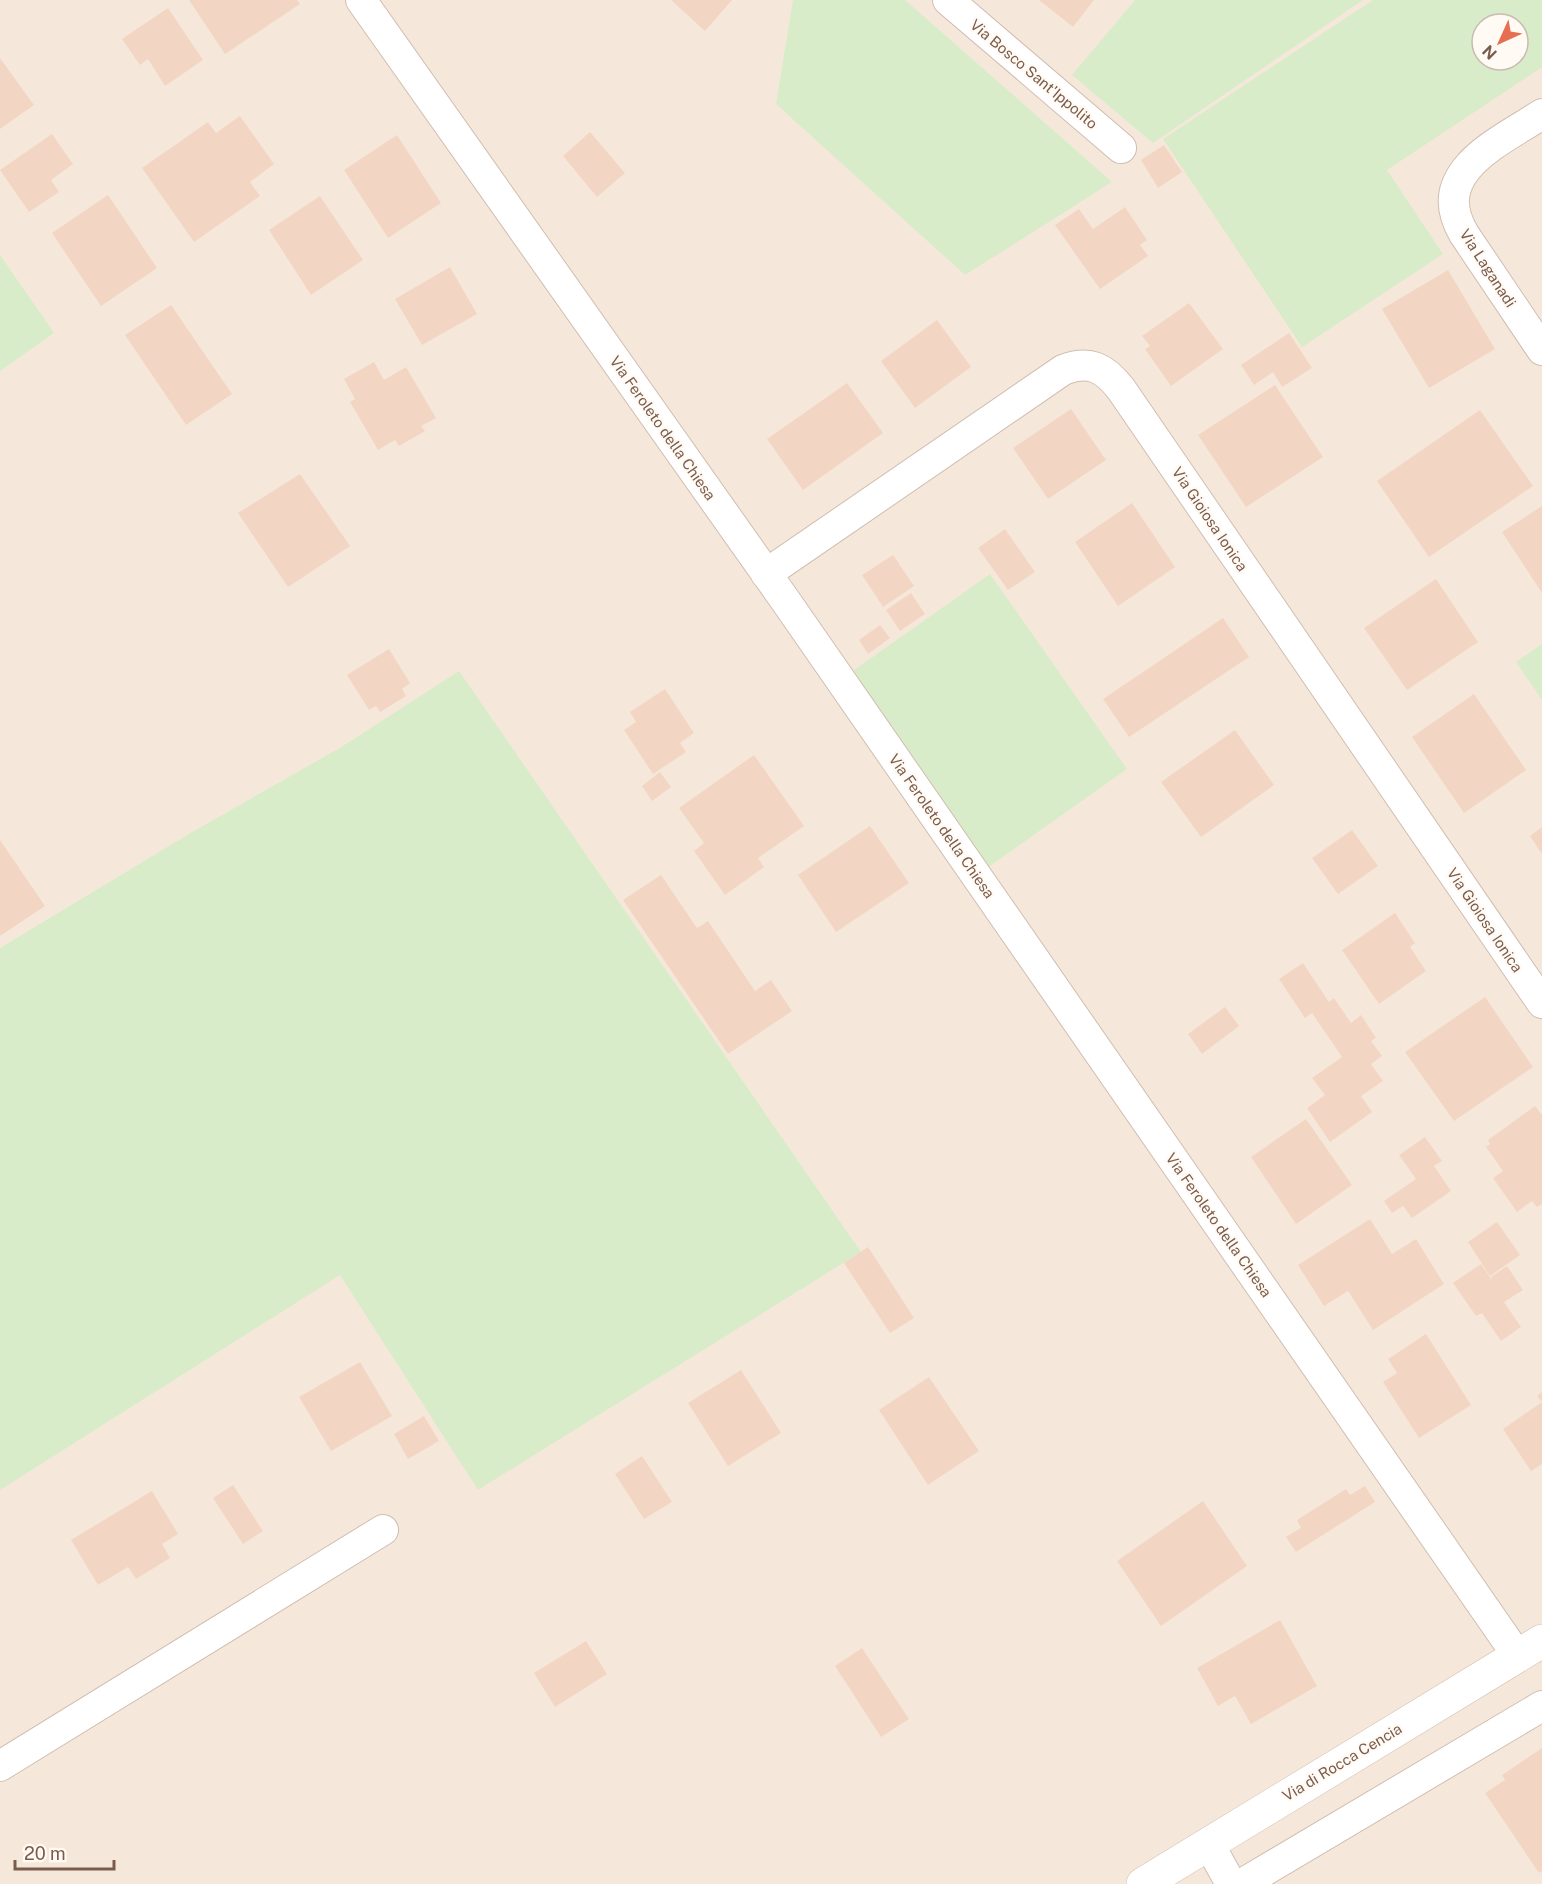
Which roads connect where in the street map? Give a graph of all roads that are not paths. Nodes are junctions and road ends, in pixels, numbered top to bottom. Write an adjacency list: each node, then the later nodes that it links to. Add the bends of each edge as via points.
1 (361, 0): 6 (street, Via Feroleto della Chiesa)
2 (948, 0): 4 (street, Via Bosco Sant'Ippolito)
3 (1542, 114): 5 (street, Via Laganadi, via 1470,164 1457,182 1454,206 1464,234)
4 (1121, 148)
5 (1542, 350)
6 (766, 574): 7 (street, Via Gioiosa Ionica, via 1062,370 1082,364 1100,369 1121,389); 9 (street, Via Feroleto della Chiesa)
7 (1542, 1003)
8 (383, 1530): 11 (street)
9 (1534, 1649): 12 (main road, Via di Rocca Cencia)
10 (1542, 1706): 15 (street)
11 (0, 1766)
12 (1209, 1844): 13 (main road, Via di Rocca Cencia); 14 (street)
13 (1143, 1884)
14 (1231, 1884)
15 (1242, 1884)

